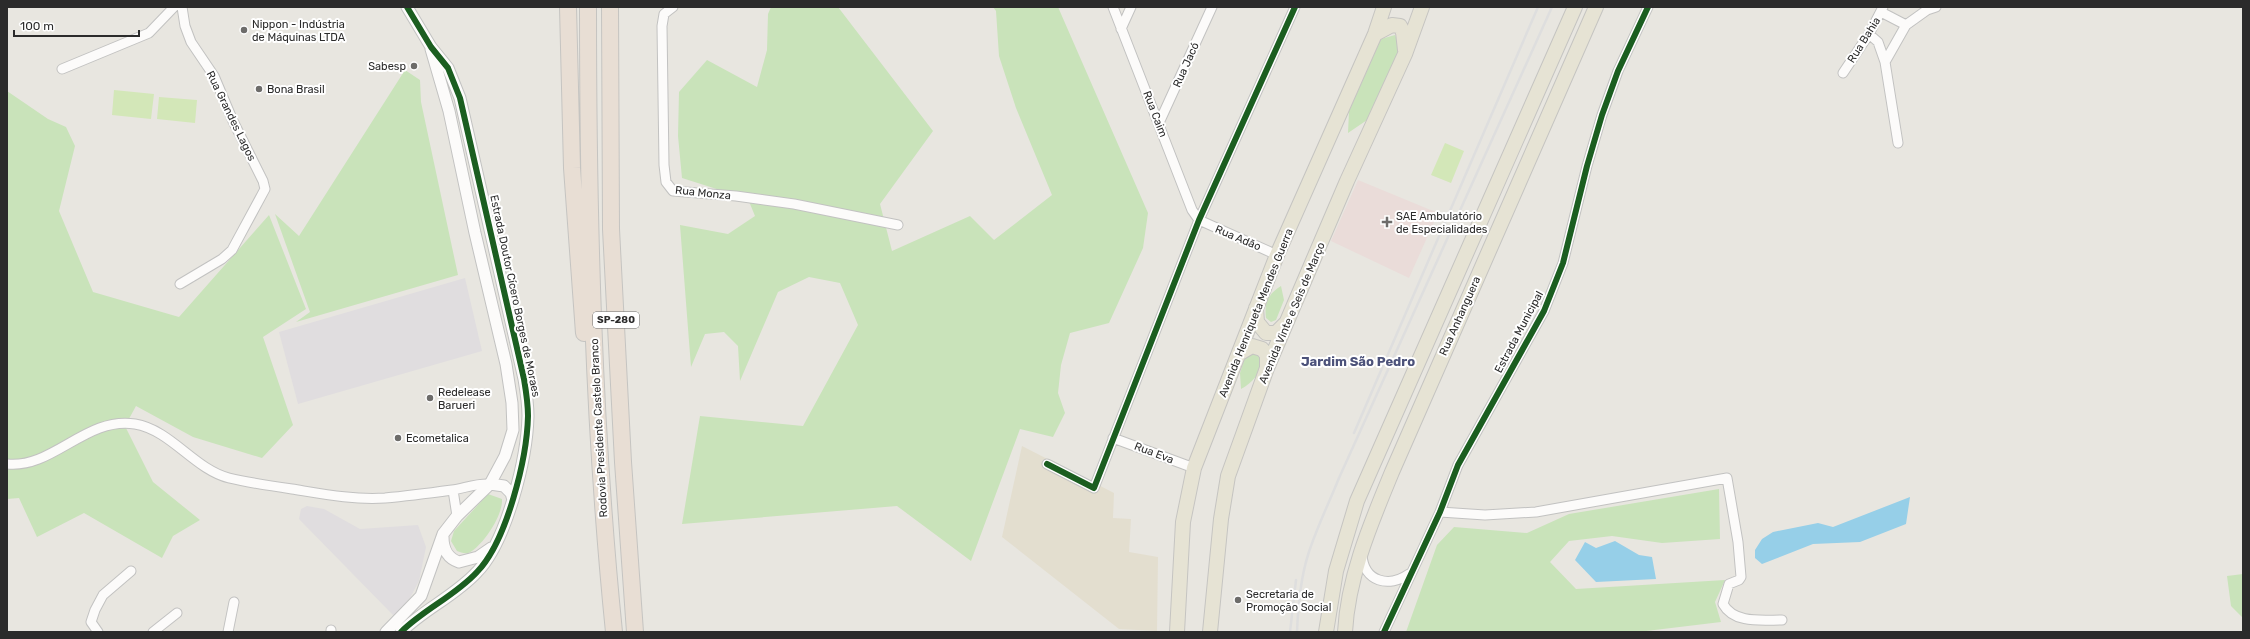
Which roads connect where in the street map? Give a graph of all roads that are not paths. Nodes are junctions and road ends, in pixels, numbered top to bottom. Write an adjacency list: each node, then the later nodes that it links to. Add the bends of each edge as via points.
1 (174, 7): 26 (street, via 149,33)
2 (182, 7): 33 (street, Rua Grandes Lagos, via 191,42 214,76 265,189 232,250 222,259)
3 (407, 7): 23 (street, Estrada Doutor Cícero Borges de Moraes)
4 (568, 7): 41 (highway, via 572,160 578,258 588,397)
5 (588, 7): 41 (highway, Rodovia Presidente Castelo Branco / SP-280, via 590,208)
6 (610, 7): 62 (highway, Rodovia Presidente Castelo Branco / SP-280, via 611,229)
7 (673, 7): 31 (street, Rua Monza, via 664,14 662,24 664,165 666,182 670,189 794,204)
8 (1113, 7): 20 (street, Rua Caim)
9 (1131, 7): 20 (street)
10 (1212, 7): 28 (street, Rua Jacó)
11 (1295, 7): 30 (street)
12 (1384, 7): 21 (main road, Avenida Henriqueta Mendes Guerra)
13 (1422, 7): 24 (main road, Avenida Vinte e Seis de Março)
14 (1575, 7): 65 (main road, via 1357,501 1336,571)
15 (1596, 7): 50 (main road, Rua Anhanguera, via 1392,472)
16 (1648, 7): 46 (street, Estrada Municipal, via 1618,71 1602,115 1563,263 1553,288 1529,339 1465,453)
17 (1936, 7): 19 (street, via 1927,10)
18 (1882, 10): 19 (street); 22 (street, Rua Bahia)
19 (1906, 25): 25 (street)
20 (1121, 29): 28 (street, Rua Caim)
21 (1375, 34): 24 (main road, via 1392,25 1400,26 1405,39); 32 (main road, Avenida Henriqueta Mendes Guerra)
22 (1870, 34): 25 (street, via 1878,42); 27 (street, Rua Bahia)
23 (431, 47): 43 (street, Estrada Doutor Cícero Borges de Moraes, via 450,111 474,233 510,388 512,434 505,456); 45 (street, Estrada Doutor Cícero Borges de Moraes, via 448,68 463,110 527,396 526,438)
24 (1405, 54): 35 (main road, Avenida Vinte e Seis de Março, via 1347,181)
25 (1885, 62): 29 (street)
26 (62, 69)
27 (1843, 72)
28 (1159, 123): 30 (street, Rua Caim, via 1192,210)
29 (1898, 143)
30 (1199, 220): 32 (street, Rua Adão); 38 (street)
31 (898, 225)
32 (1277, 255): 34 (main road, Avenida Henriqueta Mendes Guerra)
33 (180, 284)
34 (1256, 308): 35 (main road, via 1257,322 1266,333 1276,333); 36 (main road, Avenida Henriqueta Mendes Guerra)
35 (1288, 321): 37 (main road, Avenida Vinte e Seis de Março)
36 (1240, 353): 37 (main road, via 1252,346 1262,349 1266,354); 42 (main road, Avenida Henriqueta Mendes Guerra)
37 (1267, 368): 64 (main road, Avenida Vinte e Seis de Março, via 1225,487)
38 (1113, 438): 40 (street, via 1094,488); 42 (street, Rua Eva)
39 (7, 464): 44 (street, via 18,466 37,460 94,430 135,424 153,431 227,477 247,482 350,498 386,498)
40 (1047, 464)
41 (600, 467): 61 (highway, Rodovia Presidente Castelo Branco / SP-280)
42 (1194, 468): 63 (main road, Avenida Henriqueta Mendes Guerra, via 1183,522)
43 (490, 484): 44 (street); 45 (street, via 504,486 511,493); 47 (street, Estrada Doutor Cícero Borges de Moraes)
44 (453, 490): 47 (street)
45 (513, 500): 49 (street, Estrada Doutor Cícero Borges de Moraes, via 508,517)
46 (1440, 512): 52 (street, Estrada Municipal); 55 (street, via 1478,515 1536,512 1727,478 1741,577 1729,584 1723,604 1739,618)
47 (457, 516): 48 (street, Estrada Doutor Cícero Borges de Moraes)
48 (443, 534): 49 (street, via 443,548 459,562 478,558); 59 (street, Estrada Doutor Cícero Borges de Moraes, via 421,596)
49 (494, 545): 60 (street, Estrada Doutor Cícero Borges de Moraes, via 484,564 470,579)
50 (1362, 549): 52 (street, via 1365,569 1376,579 1394,582); 66 (main road, Rua Anhanguera, via 1350,597)
51 (131, 571): 56 (street, via 98,602 91,622)
52 (1409, 574): 67 (street, Estrada Municipal)
53 (234, 602): 58 (street)
54 (177, 613): 57 (street)
55 (1782, 620)
56 (98, 632)
57 (153, 632)
58 (228, 632)
59 (386, 632)
60 (401, 632)
61 (614, 632)
62 (635, 632)
63 (1177, 632)
64 (1210, 632)
65 (1326, 632)
66 (1345, 632)
67 (1384, 632)

